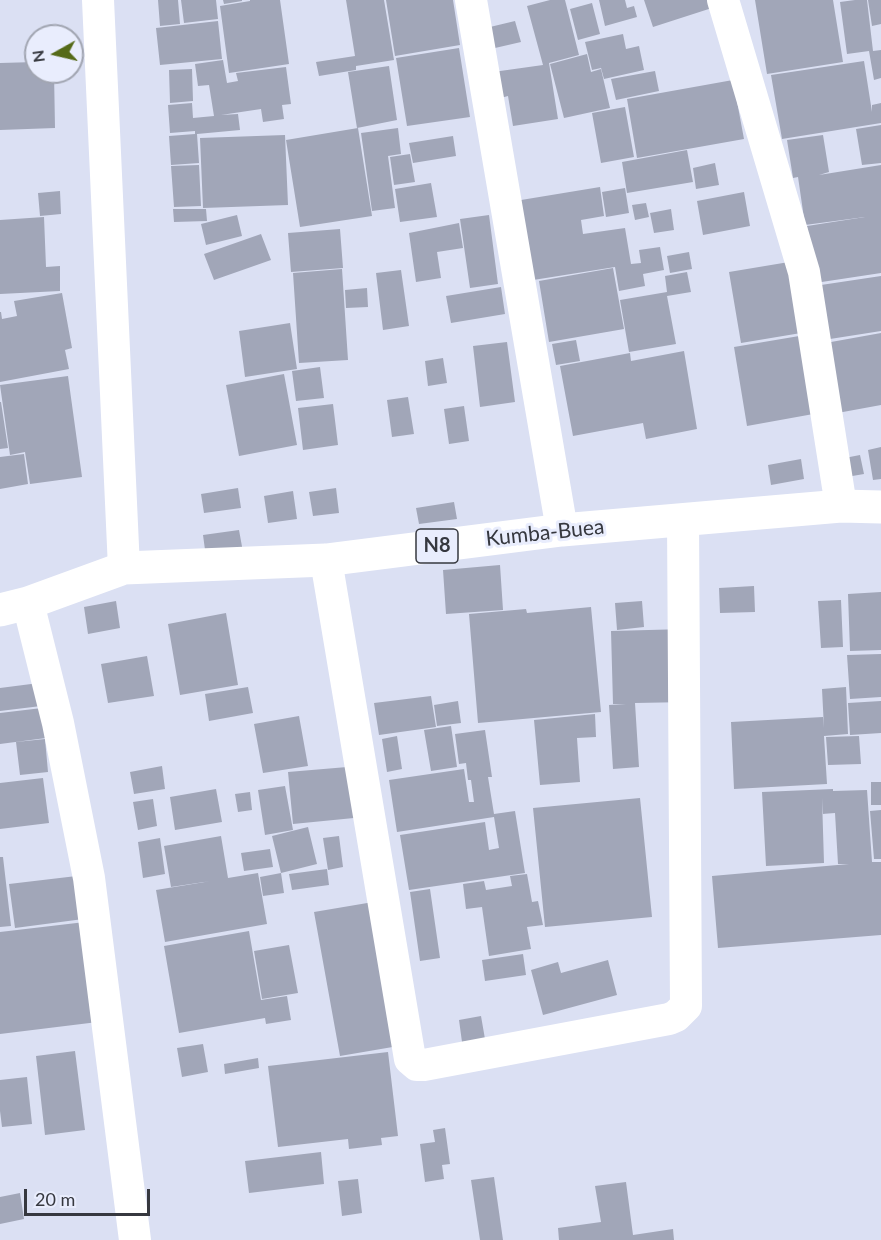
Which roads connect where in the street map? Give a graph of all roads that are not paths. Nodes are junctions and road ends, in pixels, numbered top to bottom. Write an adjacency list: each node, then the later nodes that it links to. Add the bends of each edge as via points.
1 (98, 0): 9 (street)
2 (471, 0): 7 (street)
3 (723, 0): 4 (street, via 804,272)
4 (841, 506): 5 (highway, Kumba-Buea / N8); 6 (highway, Kumba-Buea / N8)
5 (881, 507)
6 (682, 520): 7 (highway, Kumba-Buea / N8); 8 (street, via 686,1006 669,1019 424,1065 410,1059)
7 (562, 530): 8 (highway, Kumba-Buea / N8)
8 (326, 560): 9 (highway, Kumba-Buea / N8)
9 (124, 568): 10 (highway, Kumba-Buea / N8)
10 (14, 607): 11 (street, via 58,723 89,878)
11 (135, 1240)

